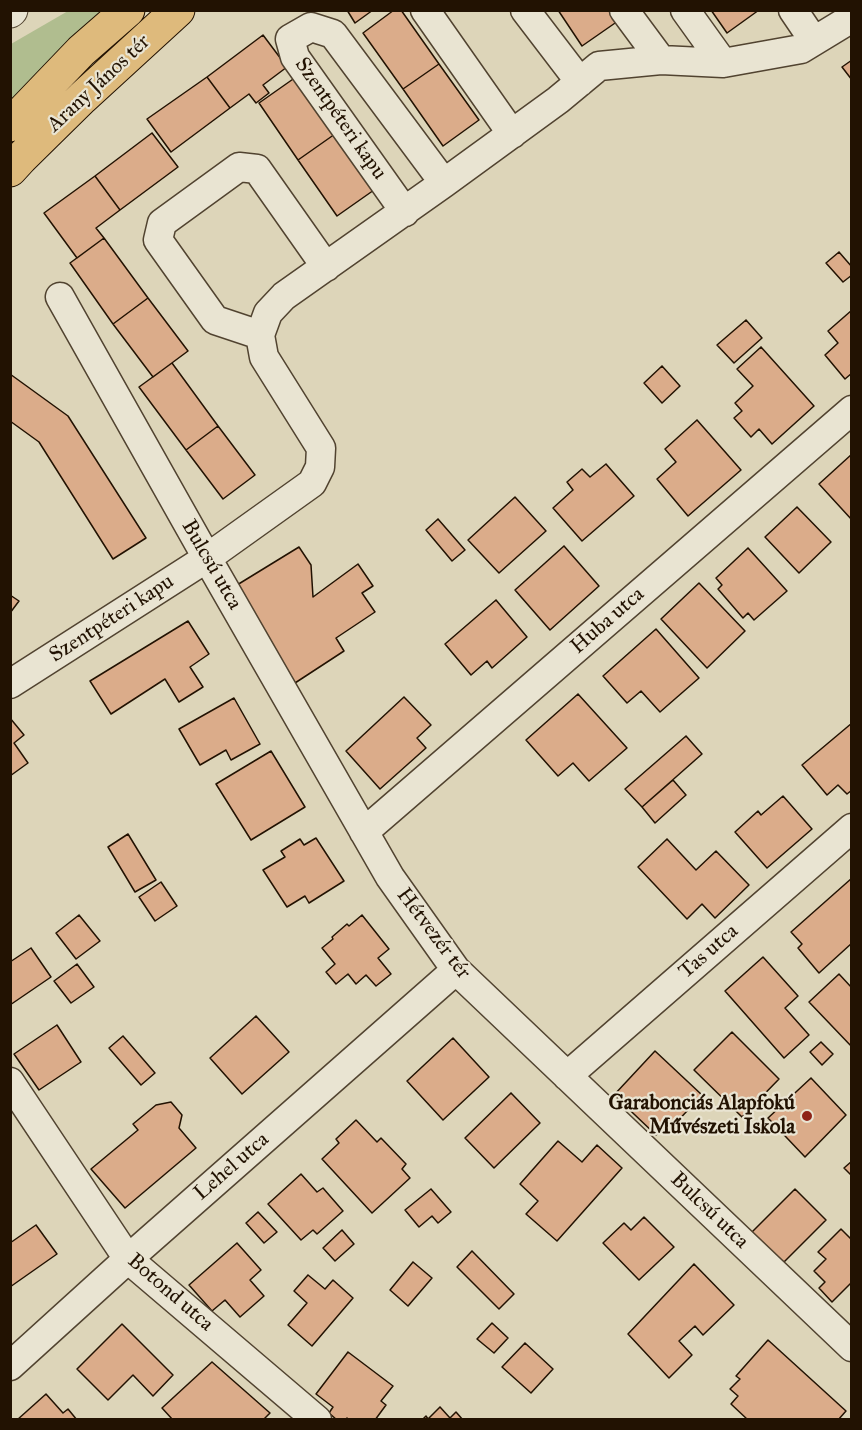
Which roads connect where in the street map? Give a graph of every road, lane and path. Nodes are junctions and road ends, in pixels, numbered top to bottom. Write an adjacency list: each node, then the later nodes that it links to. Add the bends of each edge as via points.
1 (128, 10): 13 (main road, Arany János tér, via 81,51)
2 (178, 10): 15 (main road, Arany János tér)
3 (425, 10): 14 (street)
4 (525, 10): 12 (street)
5 (624, 10): 10 (street)
6 (685, 10): 11 (street)
7 (793, 10): 9 (street)
8 (852, 18): 9 (street)
9 (814, 40): 11 (street, via 801,49)
10 (661, 60): 11 (street); 12 (street, via 599,66)
11 (723, 63)
12 (580, 82): 14 (street)
13 (10, 125)
14 (512, 134): 16 (street)
15 (14, 164)
16 (444, 183): 17 (street); 17 (street, Szentpéteri kapu, via 333,34 311,27 290,39 295,57)
17 (405, 212): 18 (street)
18 (326, 267): 20 (street, via 268,313); 20 (street, via 257,169 240,167 162,223 158,240 215,320)
19 (60, 297): 22 (street, Bulcsú utca)
20 (260, 335): 22 (street, Szentpéteri kapu, via 264,357 321,448 320,467 312,483)
21 (852, 410): 25 (street, Huba utca)
22 (207, 558): 23 (street, Szentpéteri kapu); 25 (street, Bulcsú utca)
23 (10, 684)
24 (852, 828): 27 (street, Tas utca)
25 (364, 832): 26 (street, Hétvezér tér, via 390,877)
26 (456, 970): 27 (street, Hétvezér tér); 29 (street, Lehel utca)
27 (567, 1076): 30 (street, Bulcsú utca)
28 (10, 1082): 29 (street, Botond utca)
29 (128, 1259): 31 (street, Lehel utca); 32 (street, Botond utca)
30 (852, 1347)
31 (10, 1366)
32 (317, 1419)

